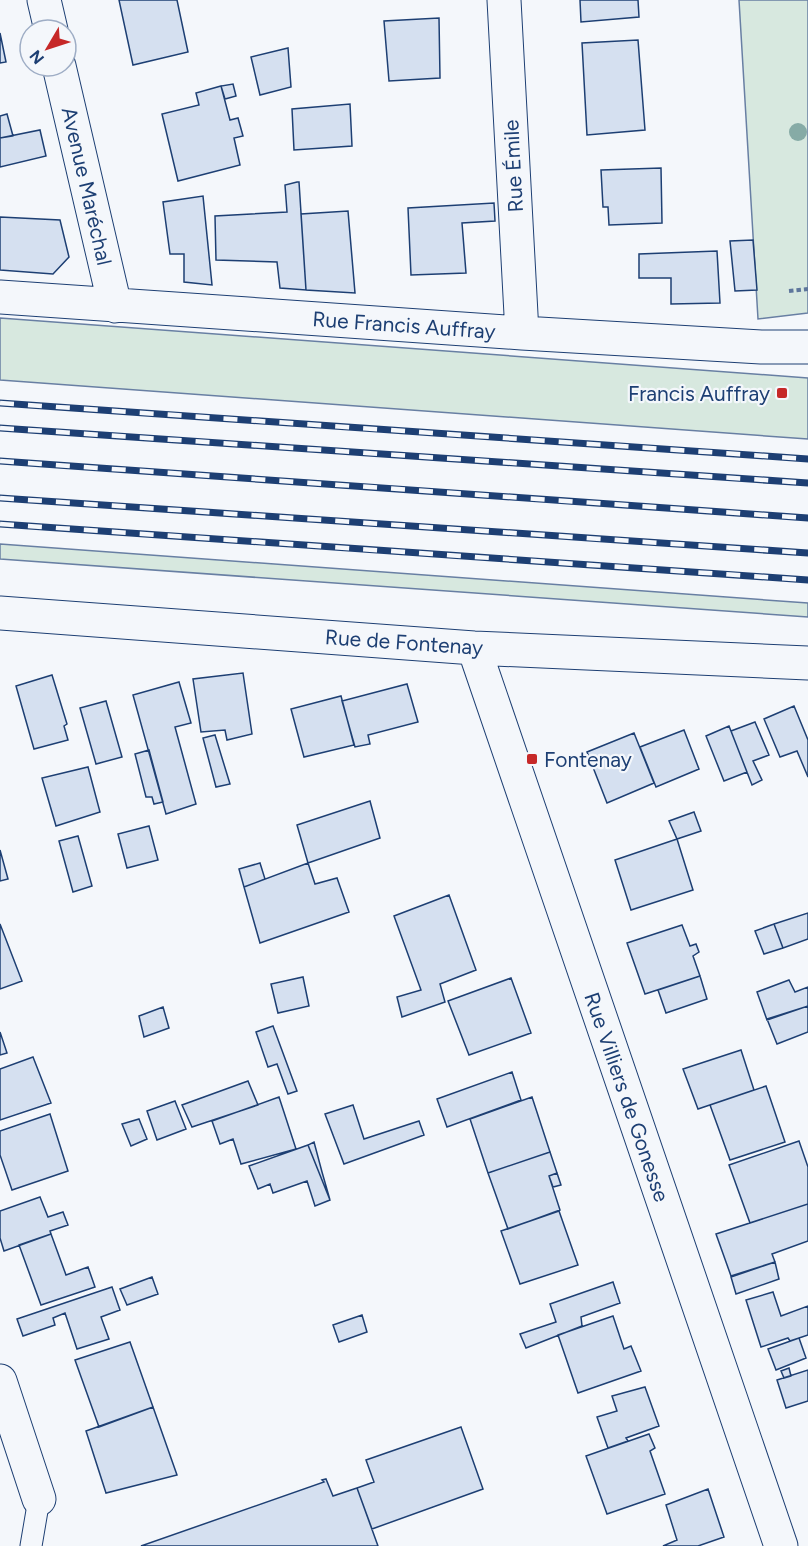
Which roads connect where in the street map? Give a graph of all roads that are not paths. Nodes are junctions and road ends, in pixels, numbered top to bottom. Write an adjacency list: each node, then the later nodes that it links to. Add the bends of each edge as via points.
1 (44, 0): 3 (street)
2 (504, 0): 7 (street, Rue Émile)
3 (48, 18)
4 (62, 78): 6 (street, Avenue Maréchal)
5 (0, 297): 6 (street, Rue Francis Auffray)
6 (116, 306): 7 (street, Rue Francis Auffray)
7 (522, 333): 8 (street, Rue Francis Auffray, via 761,348)
8 (808, 347)
9 (0, 613): 10 (street, Rue de Fontenay)
10 (474, 648): 11 (street, Rue de Fontenay); 15 (street, Rue Villiers de Gonesse)
11 (808, 663)
12 (0, 1381): 13 (street)
13 (39, 1499): 14 (lane)
14 (31, 1546)
15 (781, 1546)

